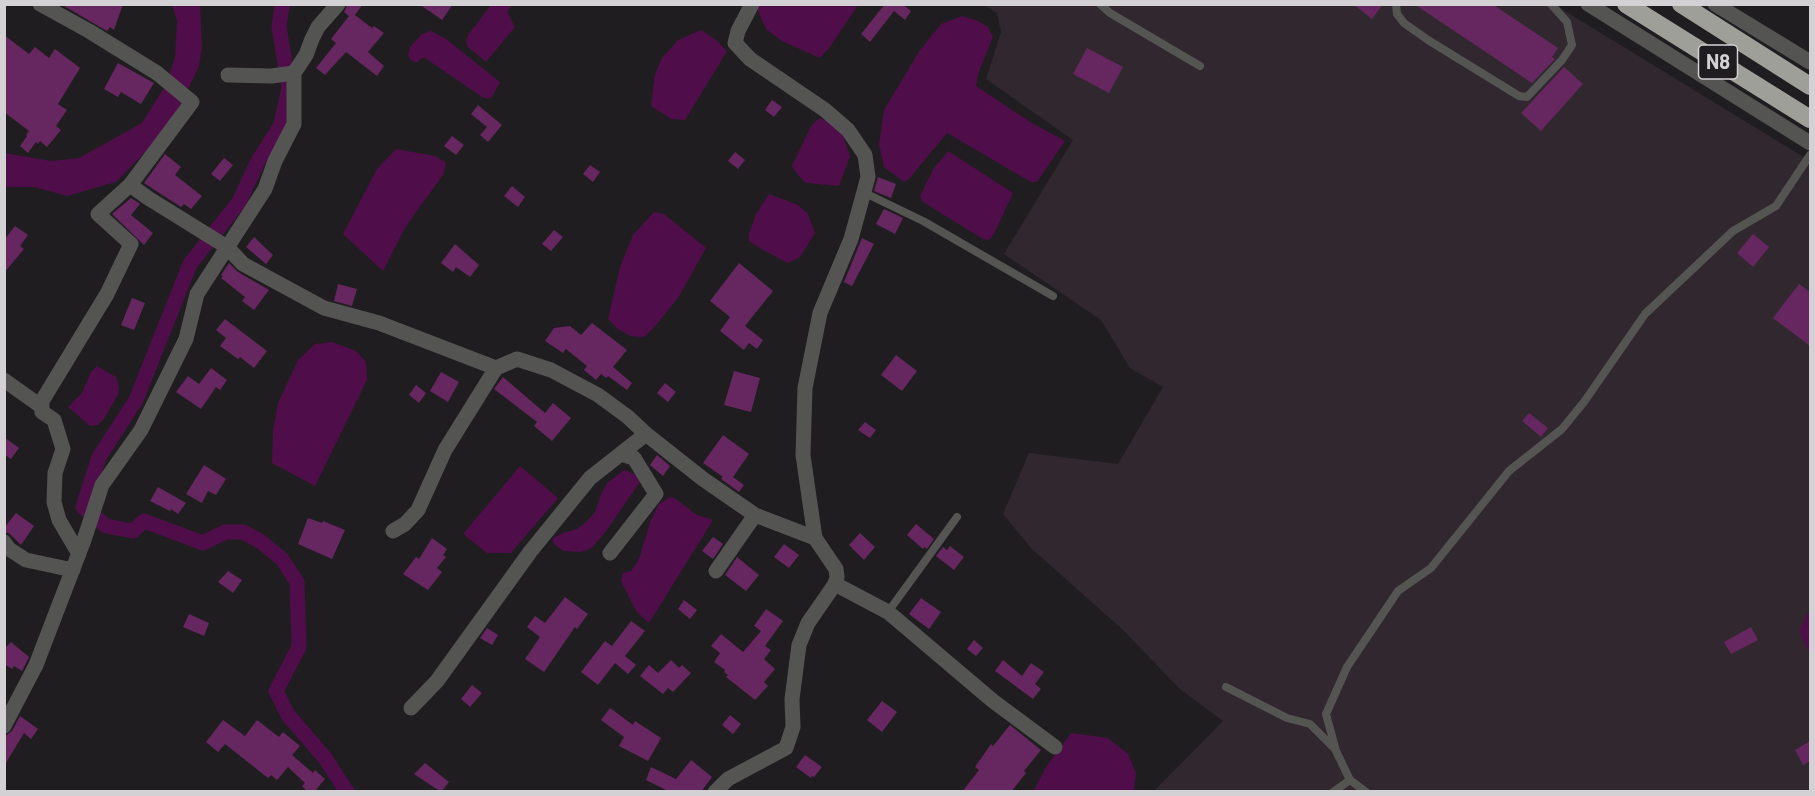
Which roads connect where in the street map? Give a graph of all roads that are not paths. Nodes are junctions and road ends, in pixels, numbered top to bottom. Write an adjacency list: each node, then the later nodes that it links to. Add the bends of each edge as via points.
1 (40, 4): 19 (street, via 157,73 192,102)
2 (338, 4): 13 (street, via 318,27)
3 (752, 4): 20 (street, via 735,43 750,59 848,130 865,155)
4 (1100, 4): 12 (lane)
5 (1396, 4): 6 (lane, via 1404,23 1527,98 1572,45 1567,22)
6 (1551, 4)
7 (1588, 4): 17 (street)
8 (1626, 4): 16 (highway, N8)
9 (1682, 4): 15 (highway, N8)
10 (1714, 4): 11 (street)
11 (1810, 62)
12 (1200, 66)
13 (294, 73): 14 (street); 21 (street, via 294,124 265,189)
14 (228, 75)
15 (1810, 86)
16 (1810, 119)
17 (1810, 143)
18 (1810, 155): 43 (lane, via 1776,206 1733,231 1645,314 1562,429 1509,471 1431,568 1398,591 1347,667 1326,714)
19 (130, 185): 21 (street); 25 (street, via 98,214 132,244)
20 (865, 193): 22 (lane, via 923,221); 31 (street, via 820,313 806,388 803,455)
21 (227, 248): 23 (street, via 243,264 324,308 379,323); 33 (street, via 198,294 186,339 141,430 102,485)
22 (1053, 296)
23 (496, 368): 26 (street, via 517,359 551,370 598,395); 30 (street, via 445,450 418,510)
24 (4, 380): 25 (street)
25 (42, 407): 33 (street, via 42,412 54,420 63,449 55,473 54,502 59,520)
26 (646, 434): 27 (street); 28 (street, via 702,479)
27 (621, 454): 34 (street, via 634,458 656,494); 40 (street, via 590,478 530,552 437,681)
28 (756, 515): 31 (street); 36 (street)
29 (957, 517): 38 (lane)
30 (393, 531)
31 (815, 538): 37 (street, via 836,569)
32 (4, 542): 35 (street, via 26,560)
33 (82, 547): 35 (street)
34 (610, 553)
35 (73, 570): 41 (street, via 36,665)
36 (716, 571)
37 (834, 584): 38 (street); 45 (street, via 808,623 799,645 792,699 793,728 786,747 728,779)
38 (888, 612): 42 (street, via 993,701)
39 (1226, 687): 43 (lane, via 1287,718 1310,724)
40 (411, 708)
41 (4, 726)
42 (1055, 747)
43 (1336, 751): 44 (lane)
44 (1350, 780): 46 (lane); 47 (lane)
45 (715, 792)
46 (1333, 792)
47 (1366, 792)

